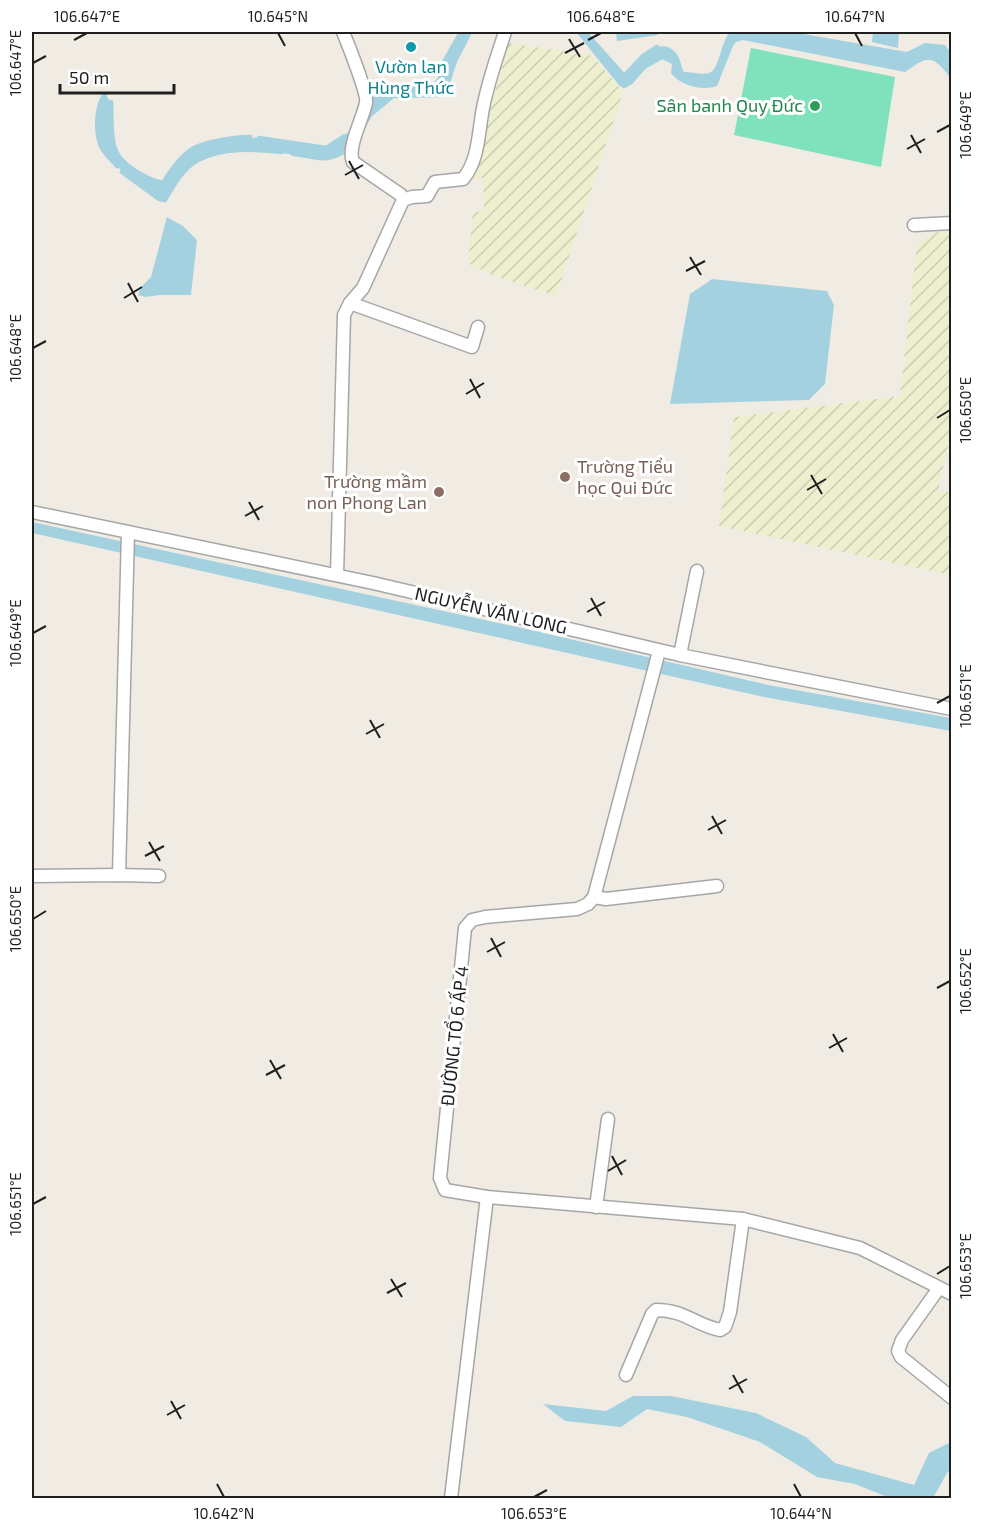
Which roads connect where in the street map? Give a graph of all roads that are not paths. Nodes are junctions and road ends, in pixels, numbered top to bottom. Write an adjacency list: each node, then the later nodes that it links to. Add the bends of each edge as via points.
1 (343, 32): 3 (street, via 367,100 350,152 353,162)
2 (505, 32): 3 (street, via 484,100 470,171 464,178 435,182 427,196)
3 (404, 200): 6 (street, via 363,288)
4 (951, 224): 5 (street)
5 (914, 225)
6 (350, 303): 7 (street, via 472,346); 11 (street, via 344,315)
7 (478, 327)
8 (32, 512): 9 (street, NGUYỄN VĂN LONG)
9 (128, 532): 11 (street, NGUYỄN VĂN LONG); 15 (street)
10 (697, 571): 13 (street)
11 (337, 575): 12 (street, NGUYỄN VĂN LONG)
12 (659, 651): 13 (street, NGUYỄN VĂN LONG); 19 (street)
13 (680, 655): 14 (street, NGUYỄN VĂN LONG)
14 (951, 709)
15 (119, 875): 16 (street); 17 (street)
16 (32, 876)
17 (159, 876)
18 (717, 886): 19 (street, via 606,899)
19 (594, 897): 21 (street, ĐƯỜNG TỔ 6 ẤP 4, via 577,909 485,917 471,921 465,928 440,1178 445,1190)
20 (608, 1119): 22 (street)
21 (487, 1197): 22 (street); 28 (street)
22 (596, 1207): 23 (street)
23 (743, 1219): 24 (street, via 860,1248); 26 (street, via 725,1327 712,1329 678,1312 656,1310)
24 (939, 1288): 25 (street); 27 (street, via 898,1350 900,1357)
25 (951, 1294)
26 (626, 1375)
27 (951, 1398)
28 (451, 1498)

